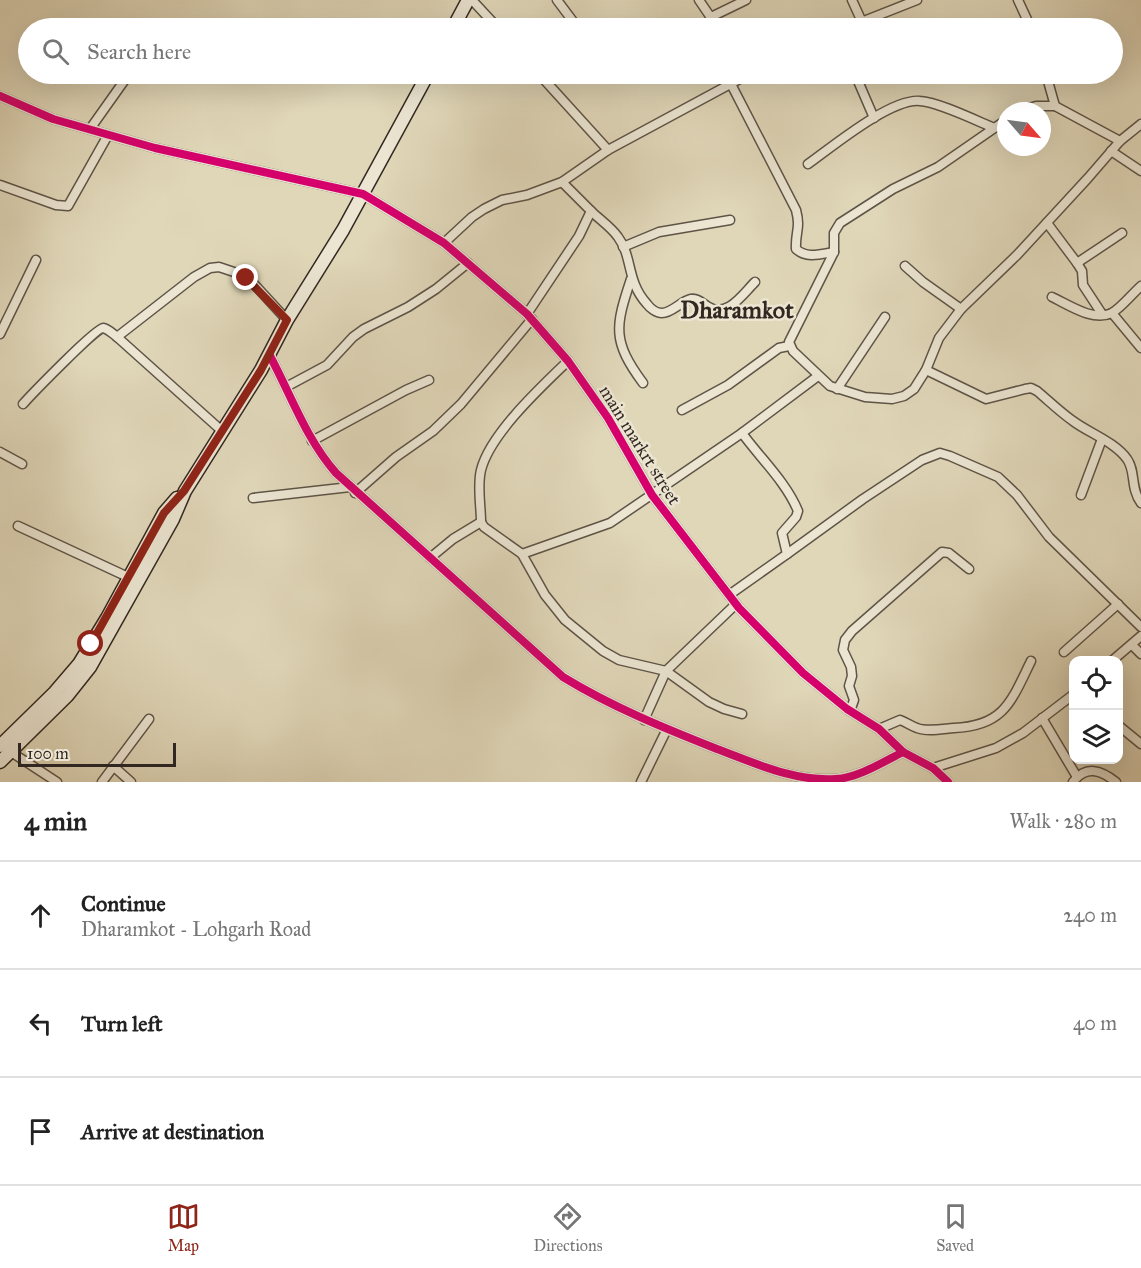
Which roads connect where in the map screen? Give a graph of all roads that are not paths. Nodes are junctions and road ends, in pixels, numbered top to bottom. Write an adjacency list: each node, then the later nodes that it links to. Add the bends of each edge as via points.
1 (470, 0): 9 (street); 10 (street)
2 (557, 0): 11 (street)
3 (699, 0): 8 (street)
4 (746, 0): 8 (street)
5 (852, 0): 12 (street)
6 (917, 0): 13 (street)
7 (1018, 0): 14 (street)
8 (711, 17)
9 (459, 18)
10 (488, 18)
11 (570, 18)
12 (860, 18)
13 (872, 18)
14 (1026, 18)
15 (122, 84): 28 (street)
16 (423, 84): 37 (street)
17 (548, 84): 31 (street)
18 (731, 84): 31 (street); 44 (street, via 796,210 796,249 808,255)
19 (859, 84): 24 (street)
20 (1049, 84): 23 (street)
21 (0, 96): 28 (street, main markrt street, via 53,119)
22 (1051, 106): 23 (street)
23 (1055, 106): 30 (street)
24 (874, 118): 27 (street, via 905,102 923,101); 33 (street)
25 (1141, 124): 30 (street)
26 (997, 126): 27 (street)
27 (994, 128): 44 (street, via 840,223 834,233)
28 (90, 129): 29 (street, main markrt street)
29 (108, 135): 36 (street, via 68,206 56,206); 37 (street, main markrt street)
30 (1120, 141): 32 (street)
31 (608, 150): 35 (street)
32 (1111, 151): 34 (street); 40 (street)
33 (808, 164)
34 (1141, 171)
35 (562, 182): 38 (street); 42 (street, via 484,209)
36 (0, 185)
37 (363, 194): 42 (street, main markrt street); 58 (street)
38 (591, 211): 43 (street); 56 (street)
39 (730, 220): 43 (street, via 659,232)
40 (1047, 223): 47 (street); 53 (street)
41 (1122, 233): 47 (street)
42 (444, 243): 46 (street, main markrt street)
43 (623, 247): 49 (street)
44 (834, 252): 61 (street, via 789,338)
45 (36, 260): 59 (street)
46 (468, 262): 56 (street, main markrt street); 69 (street, via 436,289 364,329 327,365)
47 (1077, 264): 55 (street, via 1083,285)
48 (905, 266): 53 (street)
49 (632, 278): 50 (street, via 648,306 661,313 691,299 720,312); 68 (street, via 618,324 620,345)
50 (755, 282)
51 (1141, 286): 54 (street)
52 (1052, 297): 55 (street, via 1084,313)
53 (961, 309): 65 (street, via 939,338)
54 (1112, 313): 55 (street); 62 (street)
55 (1102, 314)
56 (530, 317): 64 (street, main markrt street); 79 (street, via 461,404 433,431)
57 (885, 317): 70 (street)
58 (287, 320): 60 (street, via 253,283 219,267 194,277); 63 (street)
59 (0, 334)
60 (117, 337): 71 (street, via 100,328); 73 (street)
61 (789, 346): 66 (street); 72 (street, via 779,348 728,385)
62 (1141, 348)
63 (270, 356): 69 (street); 73 (street)
64 (568, 361): 81 (street, main markrt street, via 608,418); 85 (street, via 495,441 481,471)
65 (926, 370): 70 (street, via 914,389 892,399); 75 (street, via 986,399 1031,388 1073,422)
66 (818, 376): 70 (street); 74 (street)
67 (429, 380): 76 (street)
68 (643, 383)
69 (286, 387): 76 (street)
70 (837, 389)
71 (22, 404)
72 (682, 410)
73 (222, 431): 80 (street)
74 (742, 433): 81 (street); 88 (street, via 785,486 798,511 782,533)
75 (1102, 439): 82 (street); 84 (street, via 1127,458 1133,489)
76 (312, 441): 79 (street, via 321,457)
77 (0, 452): 78 (street)
78 (22, 464)
79 (352, 490): 83 (street); 89 (street)
80 (184, 491): 91 (street, via 164,513); 113 (street, via 90,667 67,696)
81 (652, 495): 87 (street, via 610,523); 92 (street, main markrt street)
82 (1081, 495)
83 (253, 498)
84 (1141, 503)
85 (481, 522): 87 (street); 89 (street)
86 (18, 526): 91 (street)
87 (522, 554): 102 (street, via 545,595 588,640 619,660)
88 (787, 554): 92 (street); 94 (street, via 922,460 940,453 998,477 1049,537)
89 (430, 558): 108 (street, via 563,677)
90 (969, 569): 104 (street, via 942,552 852,631 843,650 852,674 849,686 854,700)
91 (128, 577): 113 (street, via 79,664)
92 (729, 595): 93 (street, main markrt street)
93 (736, 604): 102 (street); 104 (street, main markrt street, via 803,673)
94 (1118, 604): 95 (street); 98 (street)
95 (1141, 627)
96 (1141, 636): 97 (street)
97 (1132, 645): 99 (street); 100 (street)
98 (1064, 652)
99 (1141, 654)
100 (1118, 656)
101 (1031, 661): 111 (street, via 1015,694 991,721 971,727 922,729 900,720)
102 (666, 671): 105 (street, via 709,702); 108 (street)
103 (1069, 698): 106 (street)
104 (849, 710): 111 (street, main markrt street)
105 (742, 714)
106 (1042, 718): 117 (street, via 996,748); 118 (street)
107 (149, 719): 116 (street)
108 (644, 720): 110 (street)
109 (1123, 728): 112 (street)
110 (667, 729): 119 (street, via 778,772); 123 (street)
111 (879, 729): 114 (street, main markrt street)
112 (1141, 744)
113 (5, 749): 115 (street); 120 (street)
114 (903, 752): 117 (street, main markrt street); 119 (street)
115 (0, 762)
116 (113, 766): 121 (street); 122 (street)
117 (933, 768): 124 (street, main markrt street)
118 (1075, 779): 125 (street, via 1095,770)
119 (832, 781)
120 (57, 782)
121 (102, 782)
122 (131, 782)
123 (641, 782)
124 (948, 782)
125 (1116, 782)

